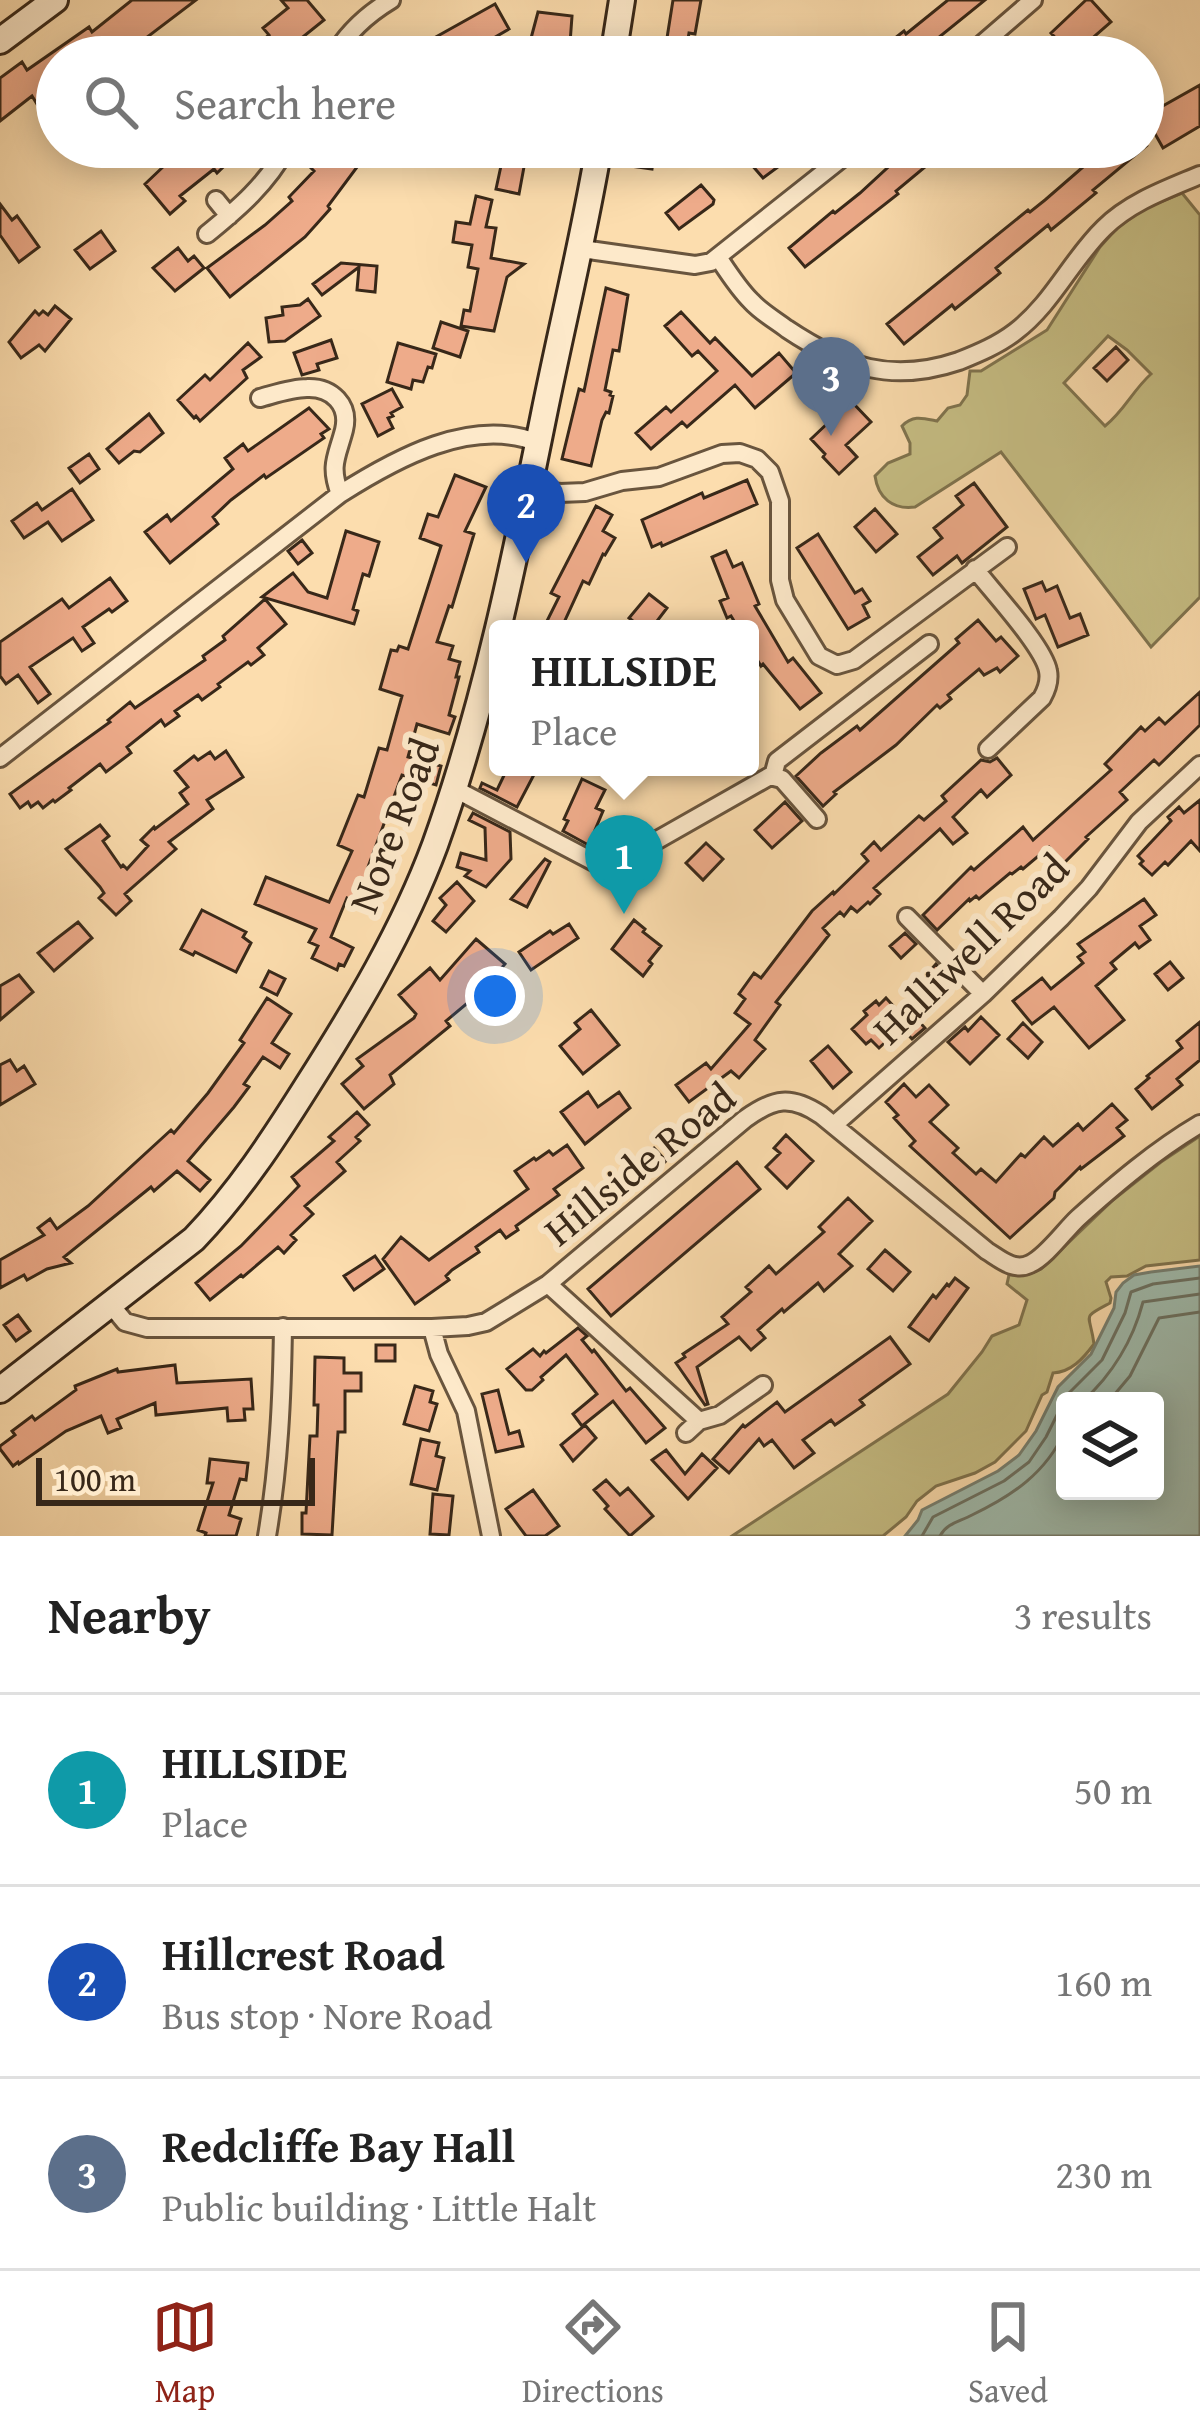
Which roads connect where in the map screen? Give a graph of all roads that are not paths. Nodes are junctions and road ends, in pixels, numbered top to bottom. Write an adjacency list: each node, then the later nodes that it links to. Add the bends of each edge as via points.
1 (391, 0): 5 (street)
2 (622, 0): 6 (street)
3 (1034, 0): 7 (street)
4 (50, 1): 8 (street)
5 (347, 36)
6 (616, 36)
7 (992, 36)
8 (0, 41)
9 (273, 168): 14 (street)
10 (594, 168): 16 (street, Nore Road)
11 (830, 168): 17 (street)
12 (1200, 175): 17 (street, via 1113,219 1049,301 1003,341 919,370 864,368 814,347 753,304)
13 (216, 200): 14 (street)
14 (229, 216): 15 (street)
15 (207, 234)
16 (578, 253): 17 (street, via 701,265); 21 (street, Nore Road)
17 (718, 257)
18 (282, 370): 19 (street)
19 (286, 392): 20 (street); 23 (street, via 315,388 344,408 333,469)
20 (260, 398)
21 (538, 443): 22 (street, Nore Road); 23 (street, via 506,434 458,440 384,466)
22 (529, 489): 25 (street, via 591,491 722,454 749,456 770,472 780,501 785,600 824,661 837,665); 26 (street, Nore Road)
23 (340, 494): 30 (street)
24 (1007, 548): 25 (street)
25 (975, 569): 29 (street, via 1048,669 1042,698)
26 (498, 620)
27 (929, 644): 32 (street, via 777,761)
28 (489, 659): 33 (street, Nore Road)
29 (1001, 745)
30 (0, 758)
31 (1200, 765): 36 (street, Halliwell Road)
32 (773, 776): 33 (street, via 600,865); 34 (street)
33 (453, 788): 40 (street, Nore Road, via 361,1001 254,1169 194,1239)
34 (817, 819)
35 (907, 917): 36 (street)
36 (983, 994): 38 (street, Halliwell Road)
37 (1200, 1124): 38 (street, Hillside Road, via 1022,1267 987,1251)
38 (834, 1125): 39 (street, Hillside Road, via 796,1102 762,1107)
39 (548, 1284): 42 (street, Hillside Road, via 486,1322); 43 (street, via 692,1427)
40 (111, 1306): 41 (street, Hillside Road, via 142,1328); 44 (street, Nore Road)
41 (283, 1327): 42 (street, Hillside Road); 45 (street)
42 (432, 1328): 46 (street, via 466,1411)
43 (764, 1385)
44 (0, 1390)
45 (267, 1536)
46 (491, 1536)

